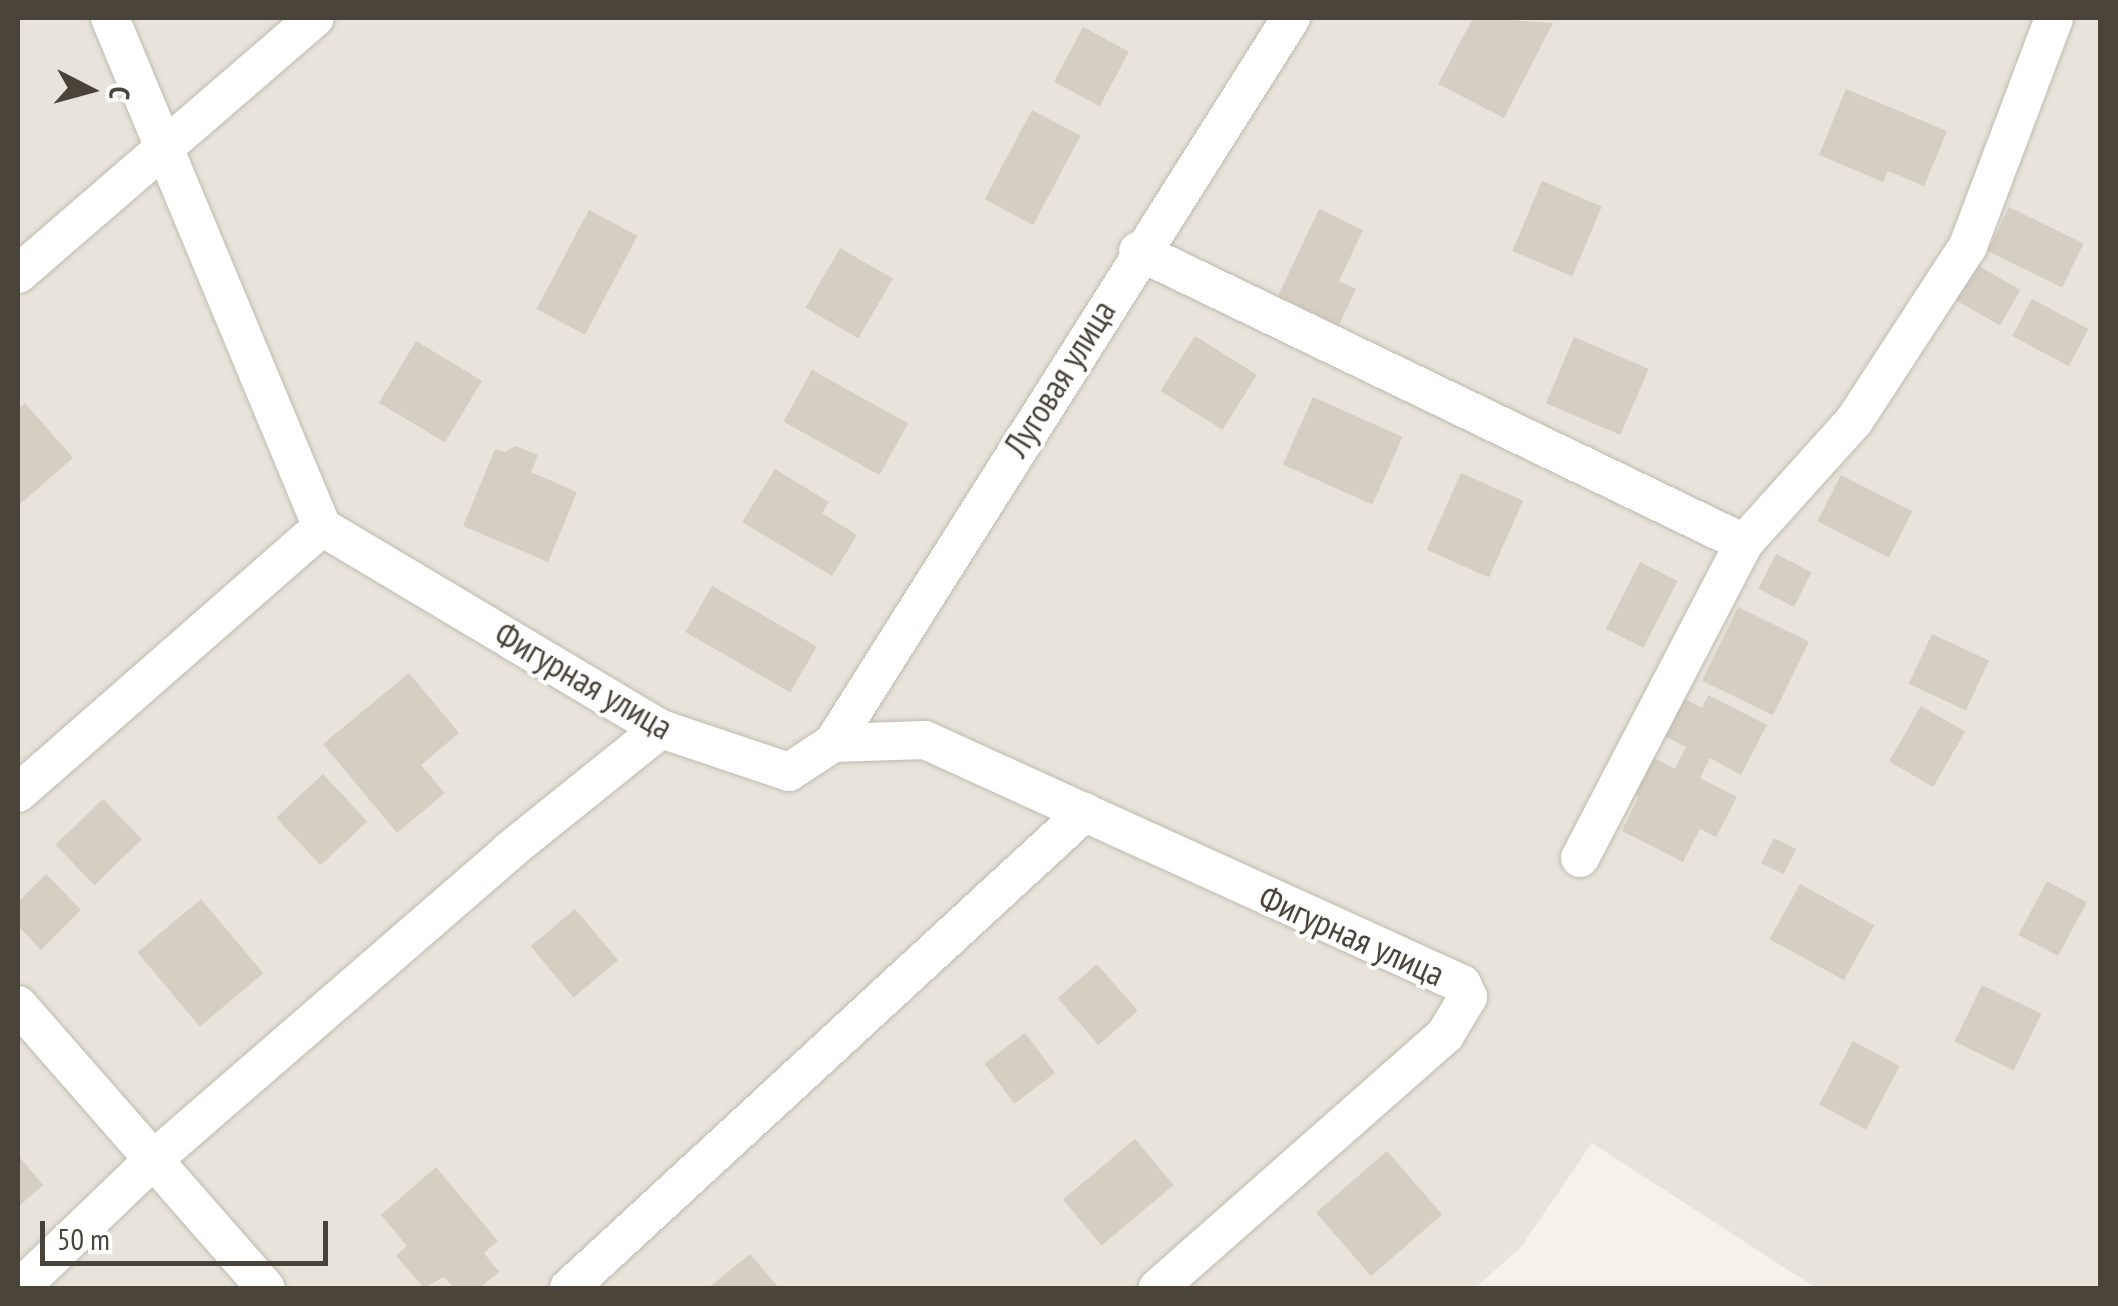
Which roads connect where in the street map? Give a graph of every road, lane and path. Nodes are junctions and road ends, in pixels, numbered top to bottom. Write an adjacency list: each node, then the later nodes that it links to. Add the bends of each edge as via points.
1 (110, 18): 5 (street)
2 (316, 18): 5 (street)
3 (1291, 18): 6 (street, Луговая улица)
4 (2054, 18): 9 (street, via 1968,246 1854,420)
5 (162, 144): 7 (street); 8 (street)
6 (1138, 251): 9 (street); 11 (street, Луговая улица)
7 (18, 274)
8 (322, 526): 10 (street, Фигурная улица); 12 (street)
9 (1744, 543): 14 (street)
10 (660, 729): 11 (street, Фигурная улица, via 789,772); 16 (street, via 509,850)
11 (833, 743): 13 (street, Фигурная улица, via 925,740)
12 (18, 793)
13 (1085, 812): 19 (street); 20 (street, Фигурная улица, via 1462,984 1468,997 1444,1036)
14 (1580, 858)
15 (18, 1005): 16 (street)
16 (154, 1159): 17 (street); 18 (street)
17 (20, 1288)
18 (266, 1288)
19 (569, 1288)
20 (1158, 1288)

